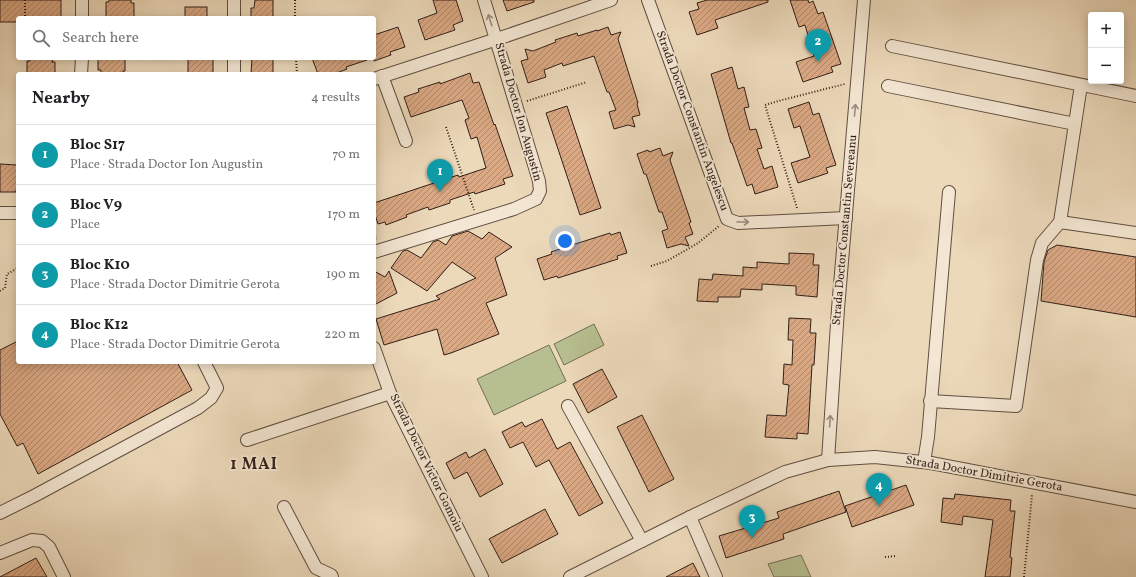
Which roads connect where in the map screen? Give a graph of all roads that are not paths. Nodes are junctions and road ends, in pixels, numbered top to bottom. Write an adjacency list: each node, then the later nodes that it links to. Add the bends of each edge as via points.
1 (82, 0): 7 (street)
2 (234, 0): 8 (street)
3 (484, 0): 9 (street, Strada Doctor Ion Augustin, one-way to 3)
4 (611, 0): 9 (street)
5 (648, 0): 24 (street, Strada Doctor Constantin Angelescu, one-way to 24, via 727,219 738,223)
6 (864, 0): 24 (street, Strada Doctor Constantin Severeanu, one-way to 6)
7 (82, 16)
8 (234, 16)
9 (497, 39): 15 (street); 27 (street, Strada Doctor Ion Augustin, via 539,181 540,191 536,199 514,209)
10 (892, 46): 16 (street)
11 (82, 60): 13 (street)
12 (234, 60): 14 (street)
13 (81, 72)
14 (234, 72)
15 (378, 78): 20 (street)
16 (1081, 85): 18 (street); 19 (street)
17 (888, 86): 19 (street)
18 (1136, 96)
19 (1075, 124): 25 (street)
20 (406, 141)
21 (949, 192): 31 (street)
22 (0, 213): 23 (street)
23 (16, 213)
24 (846, 218): 34 (street, Strada Doctor Constantin Severeanu, one-way to 24)
25 (1060, 222): 26 (street); 31 (street, via 1042,243 1037,260 1016,406)
26 (1136, 233)
27 (376, 251)
28 (376, 354): 30 (street, Strada Doctor Victor Gomoiu)
29 (205, 364): 38 (street, via 217,388 211,398 198,408)
30 (390, 393): 33 (street); 44 (street, Strada Doctor Victor Gomoiu)
31 (930, 401): 35 (street)
32 (568, 406): 40 (street)
33 (247, 440)
34 (828, 460): 35 (street, Strada Doctor Dimitrie Gerota, via 875,457); 39 (street, Strada Doctor Dimitrie Gerota, via 785,472)
35 (924, 462): 36 (street, Strada Doctor Dimitrie Gerota)
36 (1136, 502)
37 (284, 507): 43 (street, via 316,568)
38 (0, 513)
39 (690, 517): 40 (street, Strada Doctor Dimitrie Gerota); 46 (street)
40 (642, 541): 45 (street, Strada Doctor Dimitrie Gerota)
41 (0, 552): 42 (street, via 32,540 42,541 49,547)
42 (64, 577)
43 (332, 577)
44 (482, 577)
45 (570, 577)
46 (716, 577)

